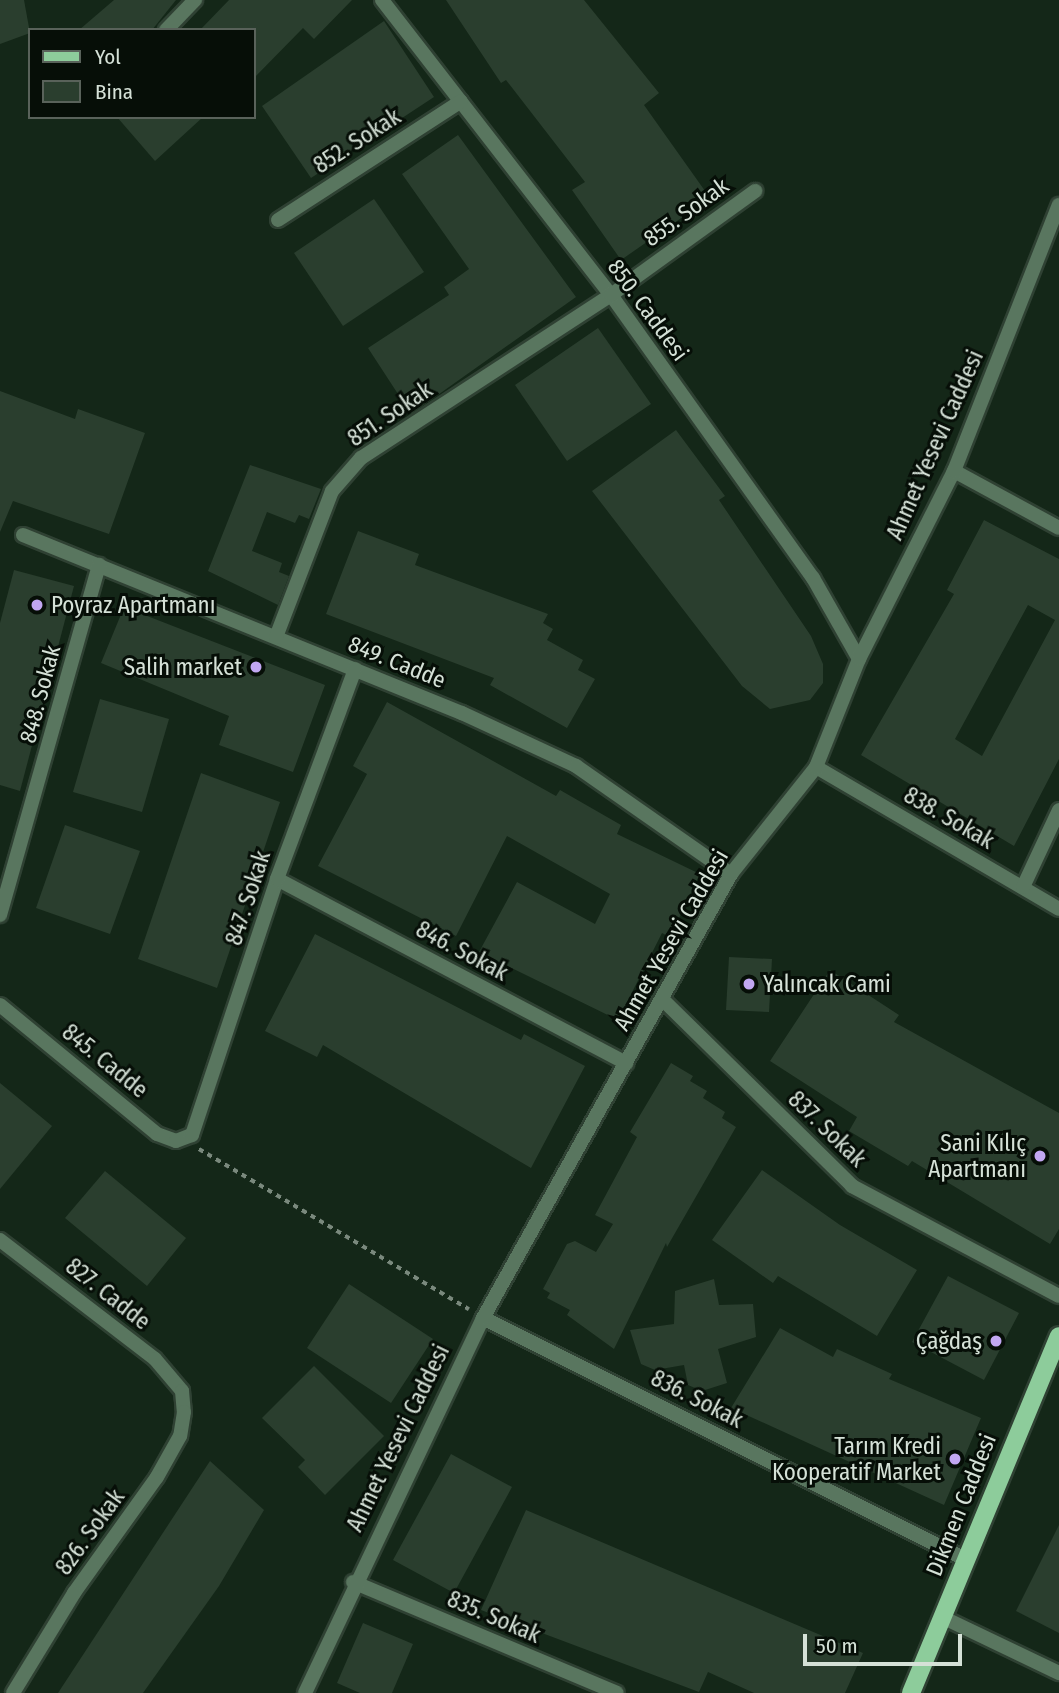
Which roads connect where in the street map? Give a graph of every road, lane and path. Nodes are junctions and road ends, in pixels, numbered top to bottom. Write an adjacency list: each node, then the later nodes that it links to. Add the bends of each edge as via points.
1 (195, 0): 3 (street)
2 (383, 0): 4 (street, 850. Caddesi)
3 (168, 28)
4 (461, 101): 7 (street, 852. Sokak); 8 (street, 850. Caddesi)
5 (755, 191): 8 (street, 855. Sokak)
6 (1058, 212): 9 (street, Ahmet Yesevi Caddesi)
7 (278, 220)
8 (611, 295): 13 (street, 851. Sokak, via 361,458 332,491); 14 (street, 850. Caddesi, via 813,578)
9 (954, 471): 10 (street); 14 (street, Ahmet Yesevi Caddesi)
10 (1059, 528)
11 (23, 535): 12 (street, 849. Cadde)
12 (99, 565): 13 (street, 849. Cadde); 22 (street, 848. Sokak)
13 (276, 637): 15 (street, 849. Cadde)
14 (859, 659): 16 (street, Ahmet Yesevi Caddesi)
15 (355, 669): 18 (street, 849. Cadde, via 576,766); 19 (street, 847. Sokak)
16 (816, 767): 18 (street, Ahmet Yesevi Caddesi); 20 (street, 838. Sokak)
17 (1059, 810): 20 (street)
18 (732, 874): 23 (street, Ahmet Yesevi Caddesi)
19 (277, 879): 25 (street, 846. Sokak); 26 (street, 847. Sokak, via 199,1127)
20 (1023, 887): 21 (street, 838. Sokak)
21 (1059, 909)
22 (0, 915)
23 (662, 999): 25 (street, Ahmet Yesevi Caddesi); 28 (street, 837. Sokak, via 852,1186)
24 (0, 1005): 26 (street, 845. Cadde, via 157,1134)
25 (626, 1063): 29 (street, Ahmet Yesevi Caddesi)
26 (186, 1139): 29 (path)
27 (0, 1240): 31 (street, 827. Cadde, via 155,1359)
28 (1059, 1296)
29 (483, 1318): 32 (street, 836. Sokak); 33 (street, Ahmet Yesevi Caddesi)
30 (1059, 1336): 32 (main road, Dikmen Caddesi)
31 (182, 1391): 36 (street, 826. Sokak, via 180,1436)
32 (965, 1559): 34 (main road, Dikmen Caddesi)
33 (354, 1582): 37 (street, Ahmet Yesevi Caddesi); 38 (street, 835. Sokak)
34 (942, 1617): 35 (street); 39 (main road, Dikmen Caddesi)
35 (1059, 1673)
36 (13, 1693)
37 (305, 1693)
38 (617, 1693)
39 (911, 1693)

